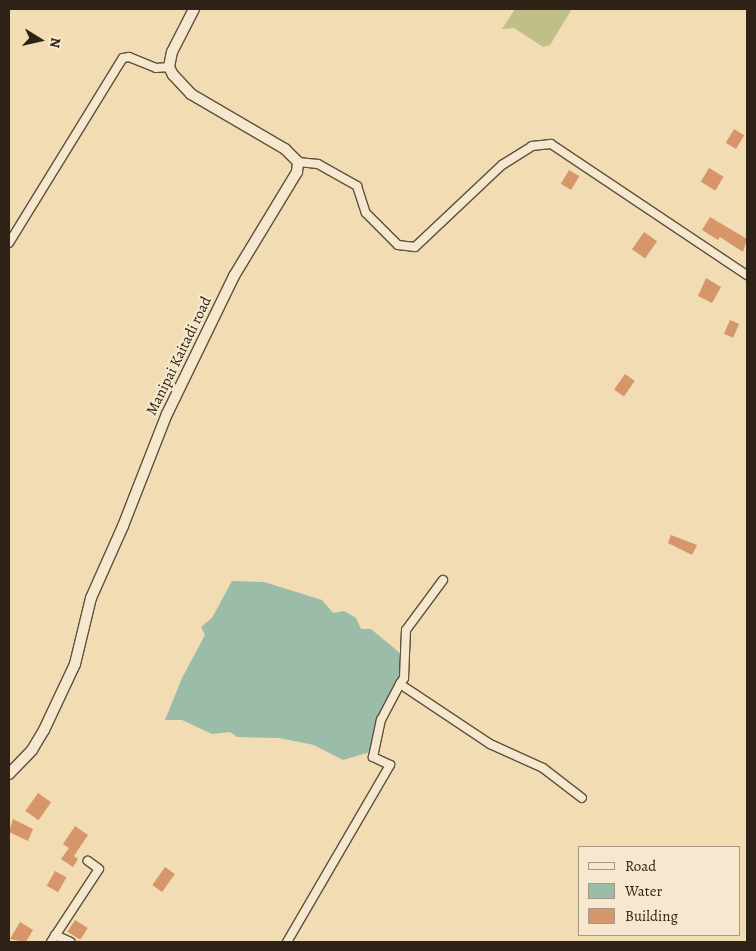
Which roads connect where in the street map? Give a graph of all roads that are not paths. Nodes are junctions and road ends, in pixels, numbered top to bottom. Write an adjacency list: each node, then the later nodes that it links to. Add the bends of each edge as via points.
1 (194, 9): 2 (main road, via 172,52)
2 (169, 67): 3 (main road, via 191,94 285,148); 4 (street, via 156,68 129,57 123,58)
3 (298, 162): 5 (street, via 318,164 357,186 366,214 398,245 415,247 502,165 532,146 551,144); 8 (main road, Manipai Kaitadi road, via 291,186 234,276 166,414 91,598 75,664 54,709 32,750)
4 (9, 244)
5 (747, 275)
6 (443, 580): 7 (street, via 406,630 404,678)
7 (400, 684): 9 (street, via 490,744 543,768); 14 (street, via 381,720 373,757 390,765)
8 (9, 774)
9 (582, 798)
10 (88, 861): 11 (street, via 98,868)
11 (55, 935): 12 (street); 13 (street)
12 (51, 942)
13 (71, 942)
14 (287, 942)

